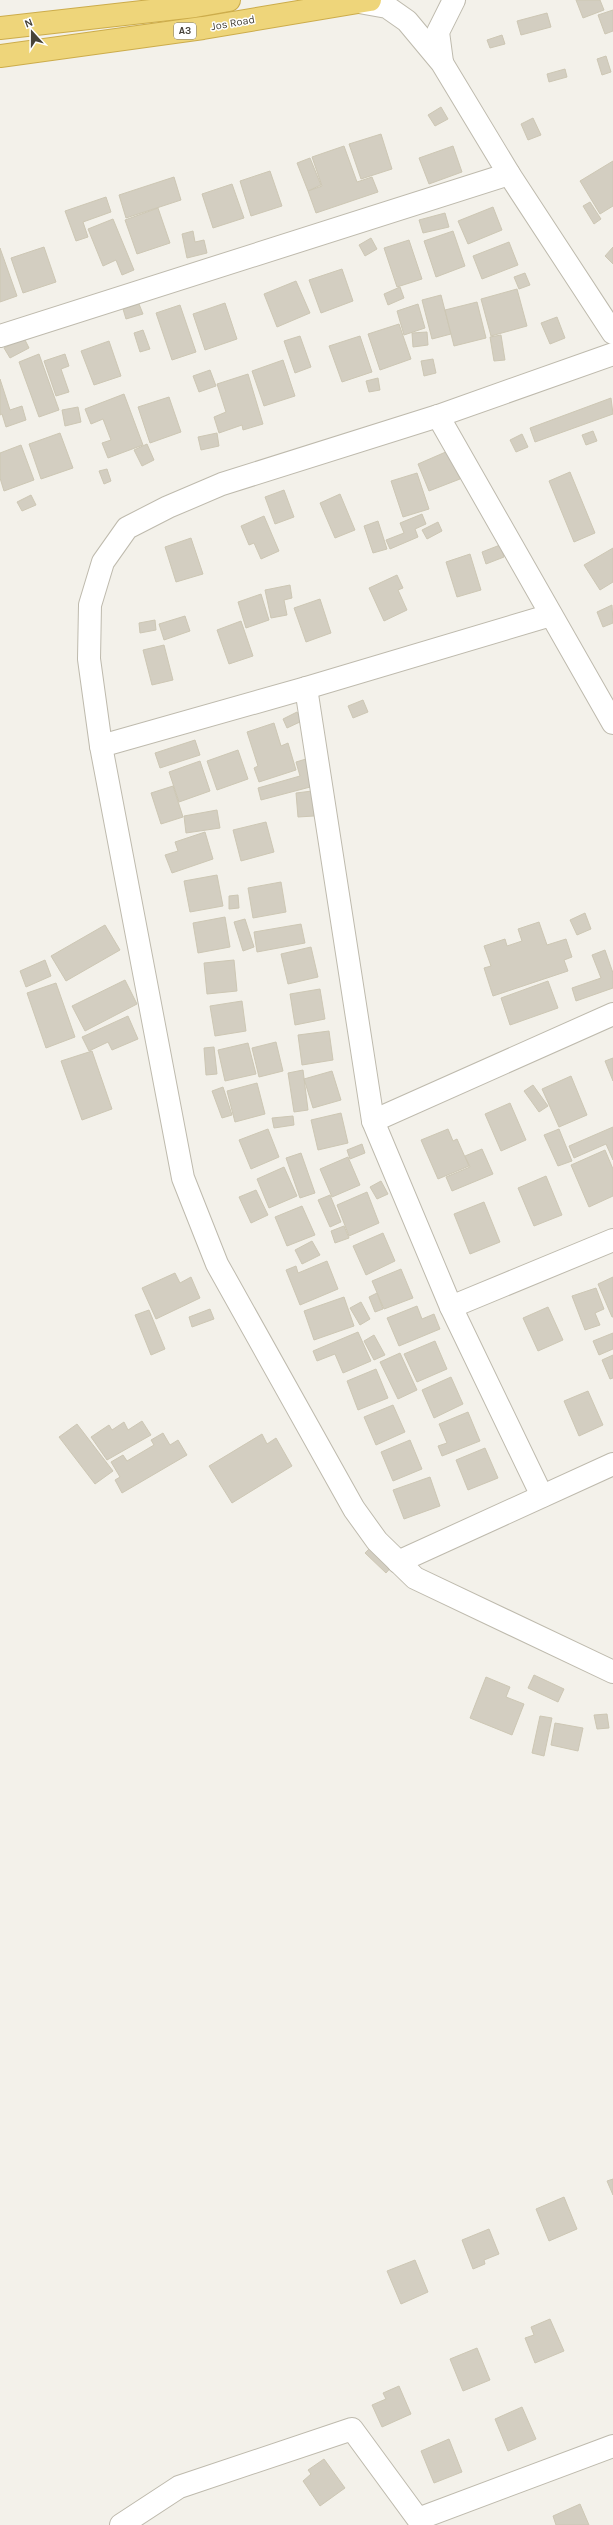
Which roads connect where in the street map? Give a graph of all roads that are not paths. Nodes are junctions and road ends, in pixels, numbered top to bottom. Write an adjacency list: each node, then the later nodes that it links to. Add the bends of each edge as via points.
1 (229, 0): 4 (highway, A3)
2 (454, 0): 6 (street, via 438,32)
3 (364, 1): 5 (highway, Jos Road / A3, via 203,28); 6 (street, via 387,8 407,21)
4 (0, 28)
5 (0, 56)
6 (442, 63): 7 (street)
7 (509, 174): 8 (street); 9 (street)
8 (613, 334)
9 (0, 336)
10 (613, 354): 11 (street)
11 (438, 416): 12 (street); 15 (street, via 222,484 168,506 127,528 103,562 90,605 89,660)
12 (551, 615): 13 (street); 14 (street)
13 (306, 688): 15 (street); 17 (street)
14 (613, 723)
15 (101, 746): 22 (street, via 184,1178 217,1264 354,1509 377,1541)
16 (613, 1014): 17 (street)
17 (373, 1121): 19 (street)
18 (613, 1240): 19 (street)
19 (451, 1308): 21 (street)
20 (613, 1464): 21 (street)
21 (542, 1496): 22 (street)
22 (398, 1562): 23 (street, via 415,1578)
23 (613, 1672)
24 (613, 2446): 25 (street, via 418,2519 352,2428 179,2487)
25 (122, 2525)

